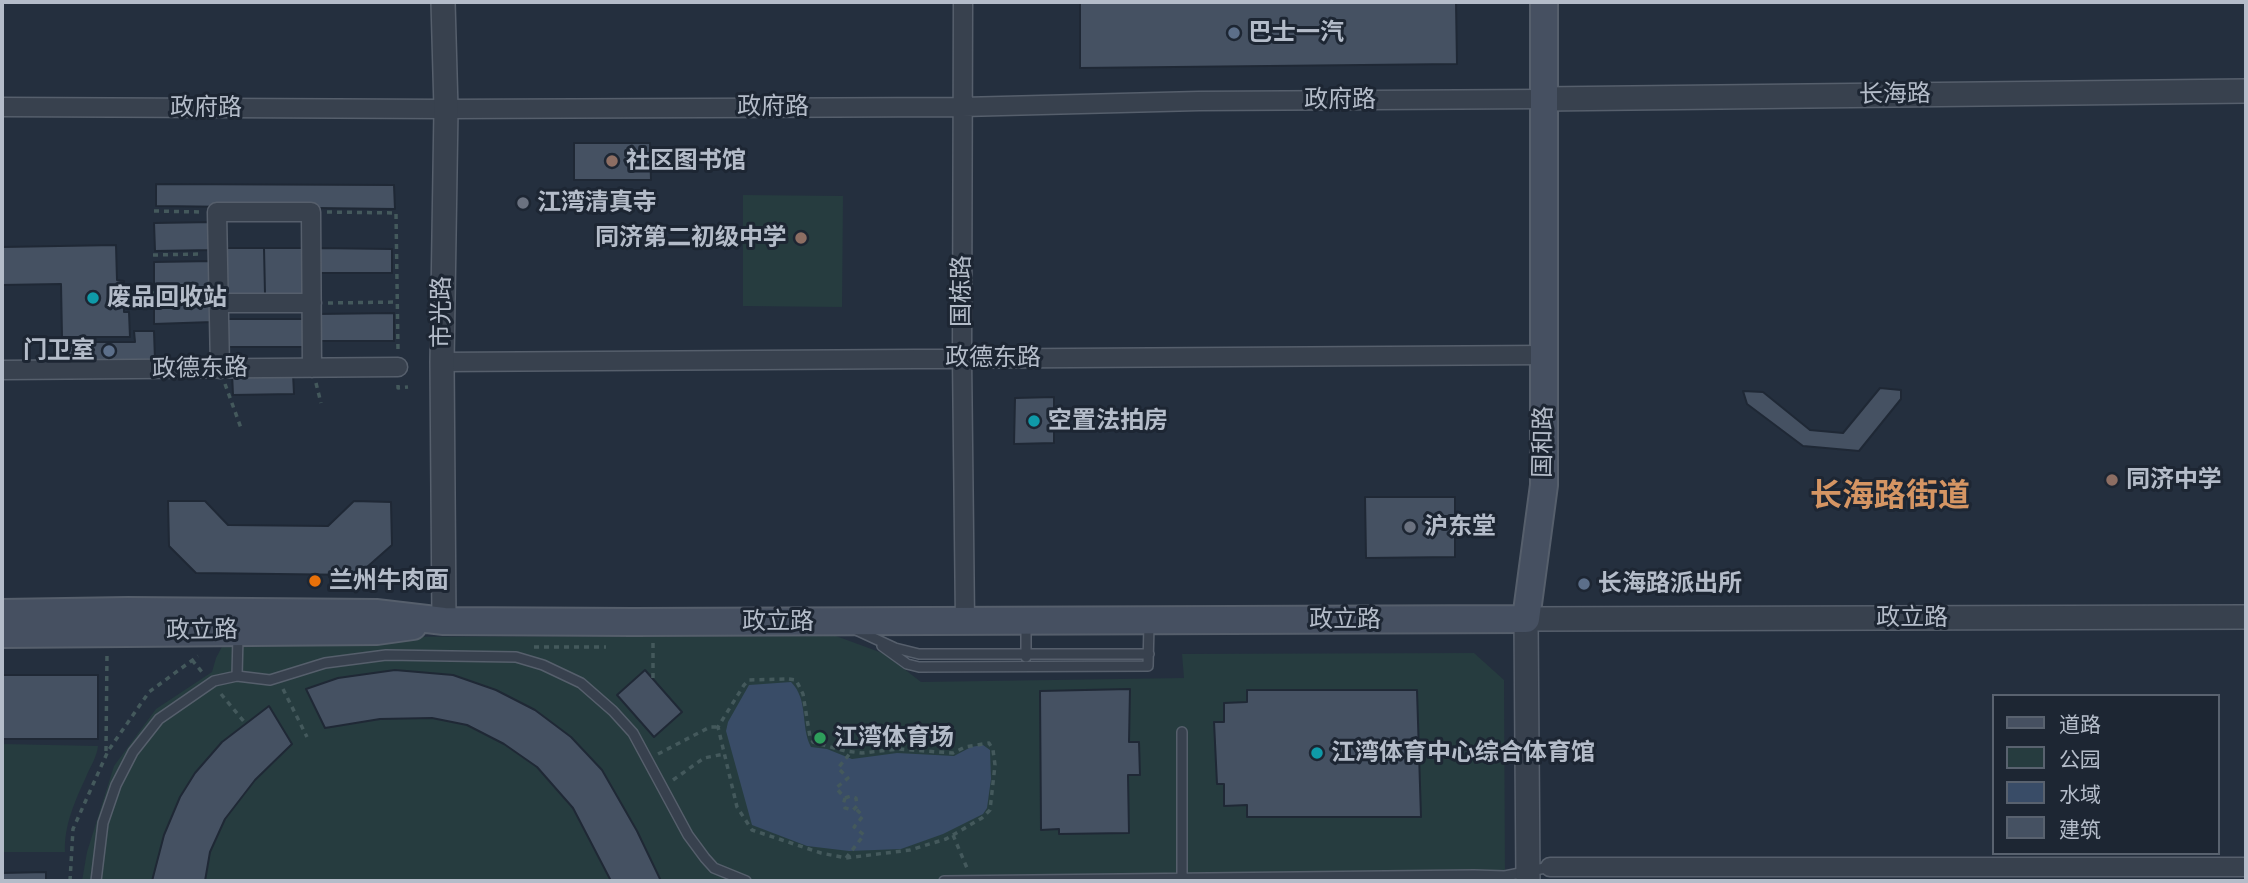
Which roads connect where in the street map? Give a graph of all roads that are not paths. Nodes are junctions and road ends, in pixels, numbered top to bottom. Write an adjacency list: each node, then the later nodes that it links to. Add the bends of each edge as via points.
1 (443, 2): 8 (street, 市光路)
2 (963, 2): 7 (street, 国栋路)
3 (1544, 2): 5 (main road, 国和路)
4 (2246, 92): 5 (street, 长海路)
5 (1544, 99): 7 (street, 政府路); 11 (main road, 国和路)
6 (2, 107): 8 (street, 政府路)
7 (962, 107): 8 (street, 政府路); 12 (street, 国栋路)
8 (446, 109): 13 (street, 市光路)
9 (218, 298): 10 (street); 10 (street, via 217,212 311,212); 16 (street)
10 (312, 303): 15 (street)
11 (1545, 355): 12 (street, 政德东路); 20 (main road, 国和路, via 1544,485)
12 (962, 358): 13 (street, 政德东路); 22 (street, 国栋路)
13 (442, 362): 21 (street, 市光路)
14 (398, 367): 15 (street, 政德东路)
15 (312, 368): 16 (street, 政德东路)
16 (220, 369): 17 (street, 政德东路)
17 (2, 370)
18 (2, 613): 21 (main road, 政立路, via 376,612)
19 (2246, 617): 20 (street, 政立路)
20 (1526, 619): 24 (main road, 政立路); 35 (street, 国和路)
21 (444, 621): 25 (main road, 政立路); 26 (main road, 政立路, via 377,631)
22 (965, 621): 23 (main road, 政立路); 25 (main road, 政立路)
23 (1026, 621): 24 (main road, 政立路); 29 (lane)
24 (1149, 621): 30 (lane)
25 (822, 622): 28 (lane)
26 (239, 631): 27 (main road, 政立路); 32 (lane)
27 (2, 634)
28 (873, 638): 29 (lane, via 919,654); 31 (lane, via 907,664 919,667)
29 (1026, 654): 30 (lane); 31 (lane)
30 (1149, 654): 31 (lane, via 1148,666)
31 (1027, 666)
32 (237, 676): 43 (lane, via 214,681 188,697 159,719 133,752 103,823); 44 (lane, via 270,680 325,663 386,655 516,657 543,665 581,683 613,711 633,733 705,858 714,868)
33 (1182, 732): 37 (lane)
34 (2246, 867): 35 (street)
35 (1535, 873): 36 (lane)
36 (1457, 878): 39 (lane)
37 (1182, 879): 41 (lane); 42 (lane)
38 (1276, 879): 39 (lane); 42 (lane)
39 (1402, 879)
40 (971, 880): 41 (lane); 45 (lane)
41 (1056, 880)
42 (1223, 880)
43 (96, 881)
44 (746, 881)
45 (944, 881)

